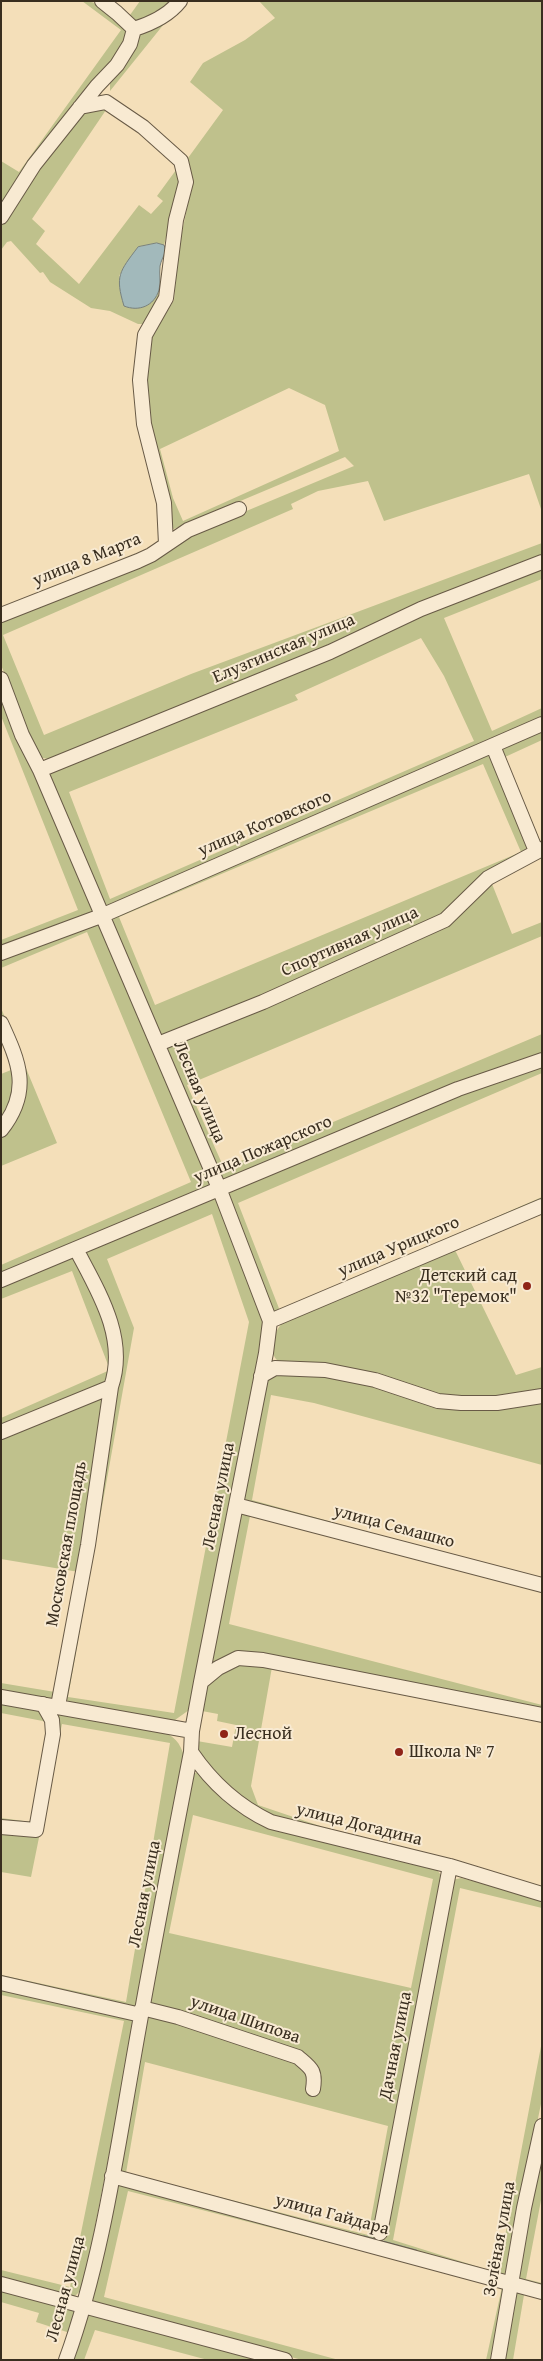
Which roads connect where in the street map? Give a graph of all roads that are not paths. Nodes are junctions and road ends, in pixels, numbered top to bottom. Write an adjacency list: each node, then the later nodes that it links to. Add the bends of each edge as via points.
1 (102, 1): 3 (street)
2 (180, 1): 3 (street, via 160,17)
3 (134, 29): 4 (street, via 130,44)
4 (103, 81): 5 (street); 6 (street)
5 (106, 102): 6 (street); 9 (street, via 143,127 181,161 186,182 176,220 166,298 145,335 140,380 144,424 164,503)
6 (80, 107): 7 (street, via 34,165)
7 (1, 217)
8 (239, 509): 9 (street, улица 8 Марта, via 188,530)
9 (166, 544): 11 (street, улица 8 Марта, via 138,561)
10 (542, 562): 15 (street, Елузгинская улица, via 421,609 330,652)
11 (1, 614)
12 (1, 678): 15 (street, Лесная улица, via 22,734)
13 (542, 724): 14 (street, улица Котовского)
14 (494, 746): 16 (street); 17 (street, улица Котовского)
15 (40, 770): 17 (street, Лесная улица)
16 (539, 850): 20 (street, Спортивная улица, via 488,878 445,920 264,1002)
17 (101, 916): 18 (street, улица Котовского); 20 (street, Лесная улица)
18 (1, 953)
19 (1, 1023): 22 (street, via 17,1058 21,1087 9,1120)
20 (158, 1044): 23 (street, Лесная улица)
21 (542, 1060): 23 (street, улица Пожарского, via 458,1089)
22 (1, 1130)
23 (219, 1188): 25 (street, улица Пожарского); 27 (street, Лесная улица)
24 (542, 1206): 27 (street, улица Урицкого)
25 (76, 1249): 26 (street, улица Пожарского); 31 (street, Московская площадь, via 102,1299 117,1346 116,1373)
26 (1, 1280)
27 (270, 1322): 28 (street, Лесная улица)
28 (266, 1353): 29 (street); 30 (street, Лесная улица)
29 (275, 1368): 30 (street); 32 (street, via 325,1370 375,1380 438,1401 498,1403)
30 (261, 1376): 34 (street, Лесная улица)
31 (111, 1387): 33 (street); 39 (street, Московская площадь, via 88,1545)
32 (542, 1396)
33 (1, 1432)
34 (236, 1505): 35 (street, улица Семашко); 36 (street, Лесная улица)
35 (542, 1585)
36 (201, 1682): 40 (street, via 238,1658 263,1660); 41 (street, Лесная улица)
37 (1, 1697): 38 (street)
38 (43, 1704): 39 (street); 43 (street, via 52,1720 53,1734 36,1830)
39 (58, 1706): 41 (street)
40 (542, 1715)
41 (192, 1731): 42 (street, Лесная улица)
42 (191, 1752): 44 (street, улица Догадина, via 224,1792 271,1822); 47 (street, Лесная улица)
43 (1, 1827)
44 (450, 1866): 45 (street, улица Догадина); 51 (street, Дачная улица)
45 (542, 1894)
46 (1, 1983): 47 (street)
47 (141, 2011): 48 (street, улица Шипова, via 178,2017 298,2057 310,2066 315,2076); 50 (street, Лесная улица)
48 (313, 2089)
49 (542, 2126): 53 (street, Зелёная улица)
50 (112, 2176): 53 (street, улица Гайдара); 55 (street, Лесная улица)
51 (380, 2234)
52 (1, 2284): 55 (street)
53 (511, 2284): 54 (street, улица Гайдара); 58 (street, Зелёная улица)
54 (542, 2292)
55 (84, 2304): 56 (street, Лесная улица); 57 (street, via 92,2309)
56 (66, 2360)
57 (285, 2360)
58 (498, 2360)

